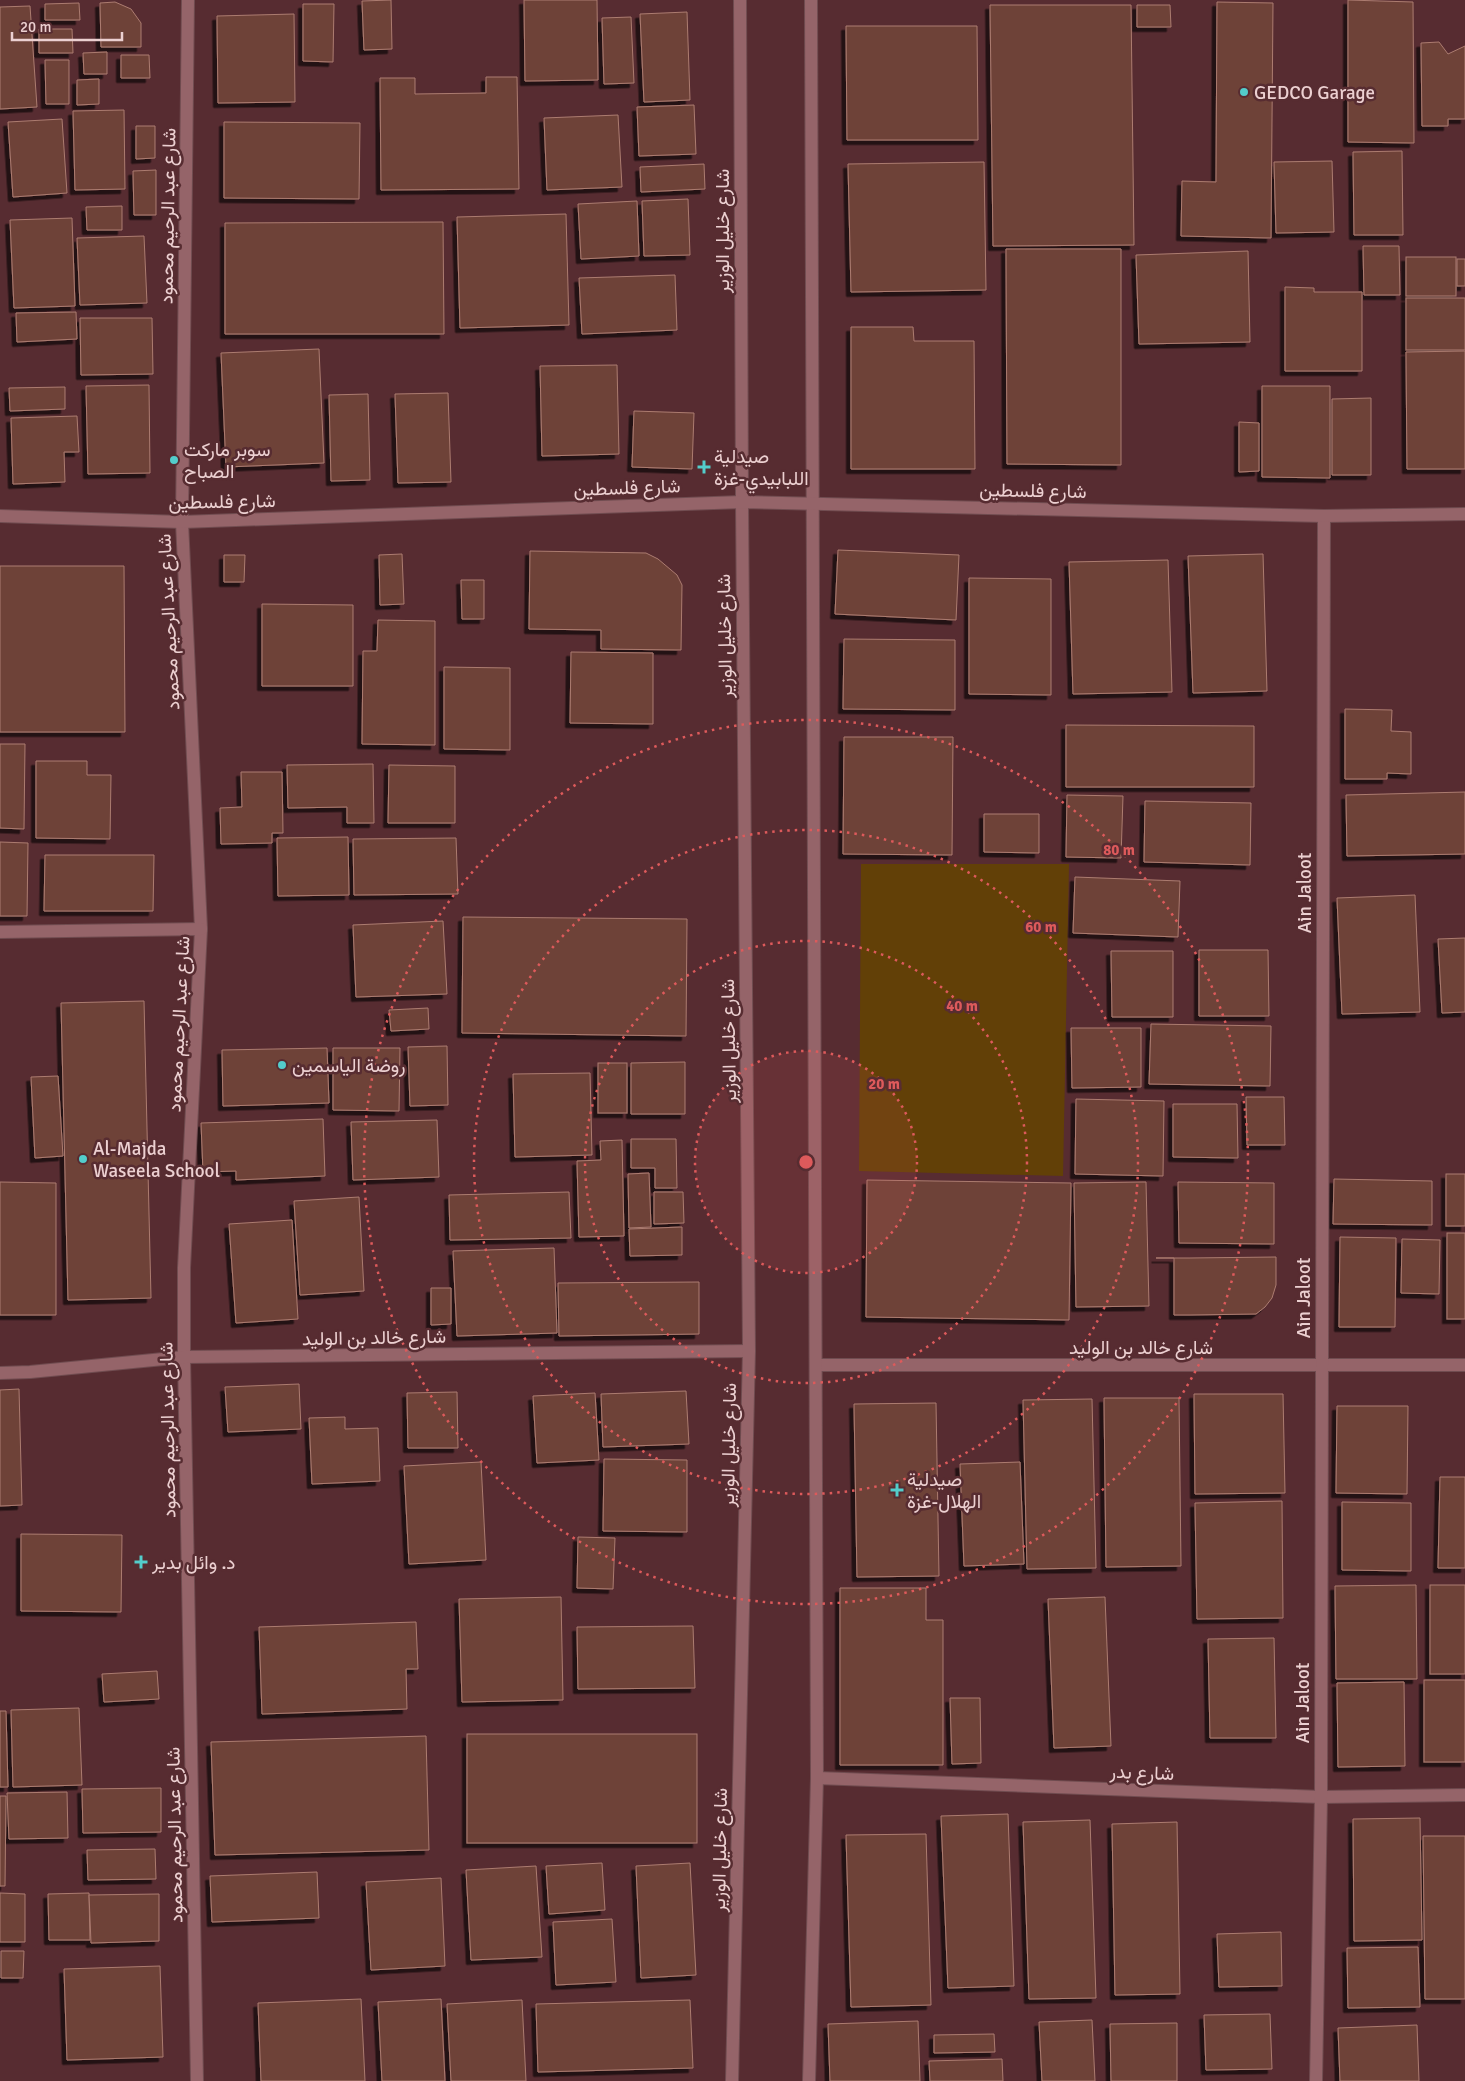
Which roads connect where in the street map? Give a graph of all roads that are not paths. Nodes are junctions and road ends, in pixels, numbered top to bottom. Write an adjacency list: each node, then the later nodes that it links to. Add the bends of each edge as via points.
1 (188, 0): 9 (street, شارع عبد الرحيم محمود)
2 (740, 0): 4 (street, شارع خليل الوزير)
3 (811, 0): 5 (street)
4 (742, 502): 5 (street, شارع فلسطين); 9 (street, شارع فلسطين); 12 (street, شارع خليل الوزير)
5 (814, 503): 8 (street, شارع فلسطين); 14 (street)
6 (1465, 514): 8 (street, شارع فلسطين)
7 (0, 516): 9 (street, شارع فلسطين)
8 (1324, 516): 16 (street, Ain Jaloot)
9 (182, 522): 10 (street, شارع عبد الرحيم محمود)
10 (201, 929): 11 (street); 13 (street, شارع عبد الرحيم محمود, via 184,1268)
11 (0, 932)
12 (749, 1351): 13 (street, شارع خالد بن الوليد); 22 (street, شارع خليل الوزير)
13 (184, 1357): 17 (street, شارع خالد بن الوليد); 21 (street, شارع عبد الرحيم محمود)
14 (816, 1365): 16 (street, شارع خالد بن الوليد); 18 (street)
15 (1465, 1365): 16 (street, شارع خالد بن الوليد)
16 (1322, 1366): 20 (street, Ain Jaloot)
17 (0, 1373)
18 (817, 1778): 20 (street, شارع بدر); 23 (street)
19 (1465, 1795): 20 (street, شارع بدر)
20 (1321, 1797): 24 (street, Ain Jaloot)
21 (197, 2081)
22 (732, 2081)
23 (809, 2081)
24 (1316, 2081)

